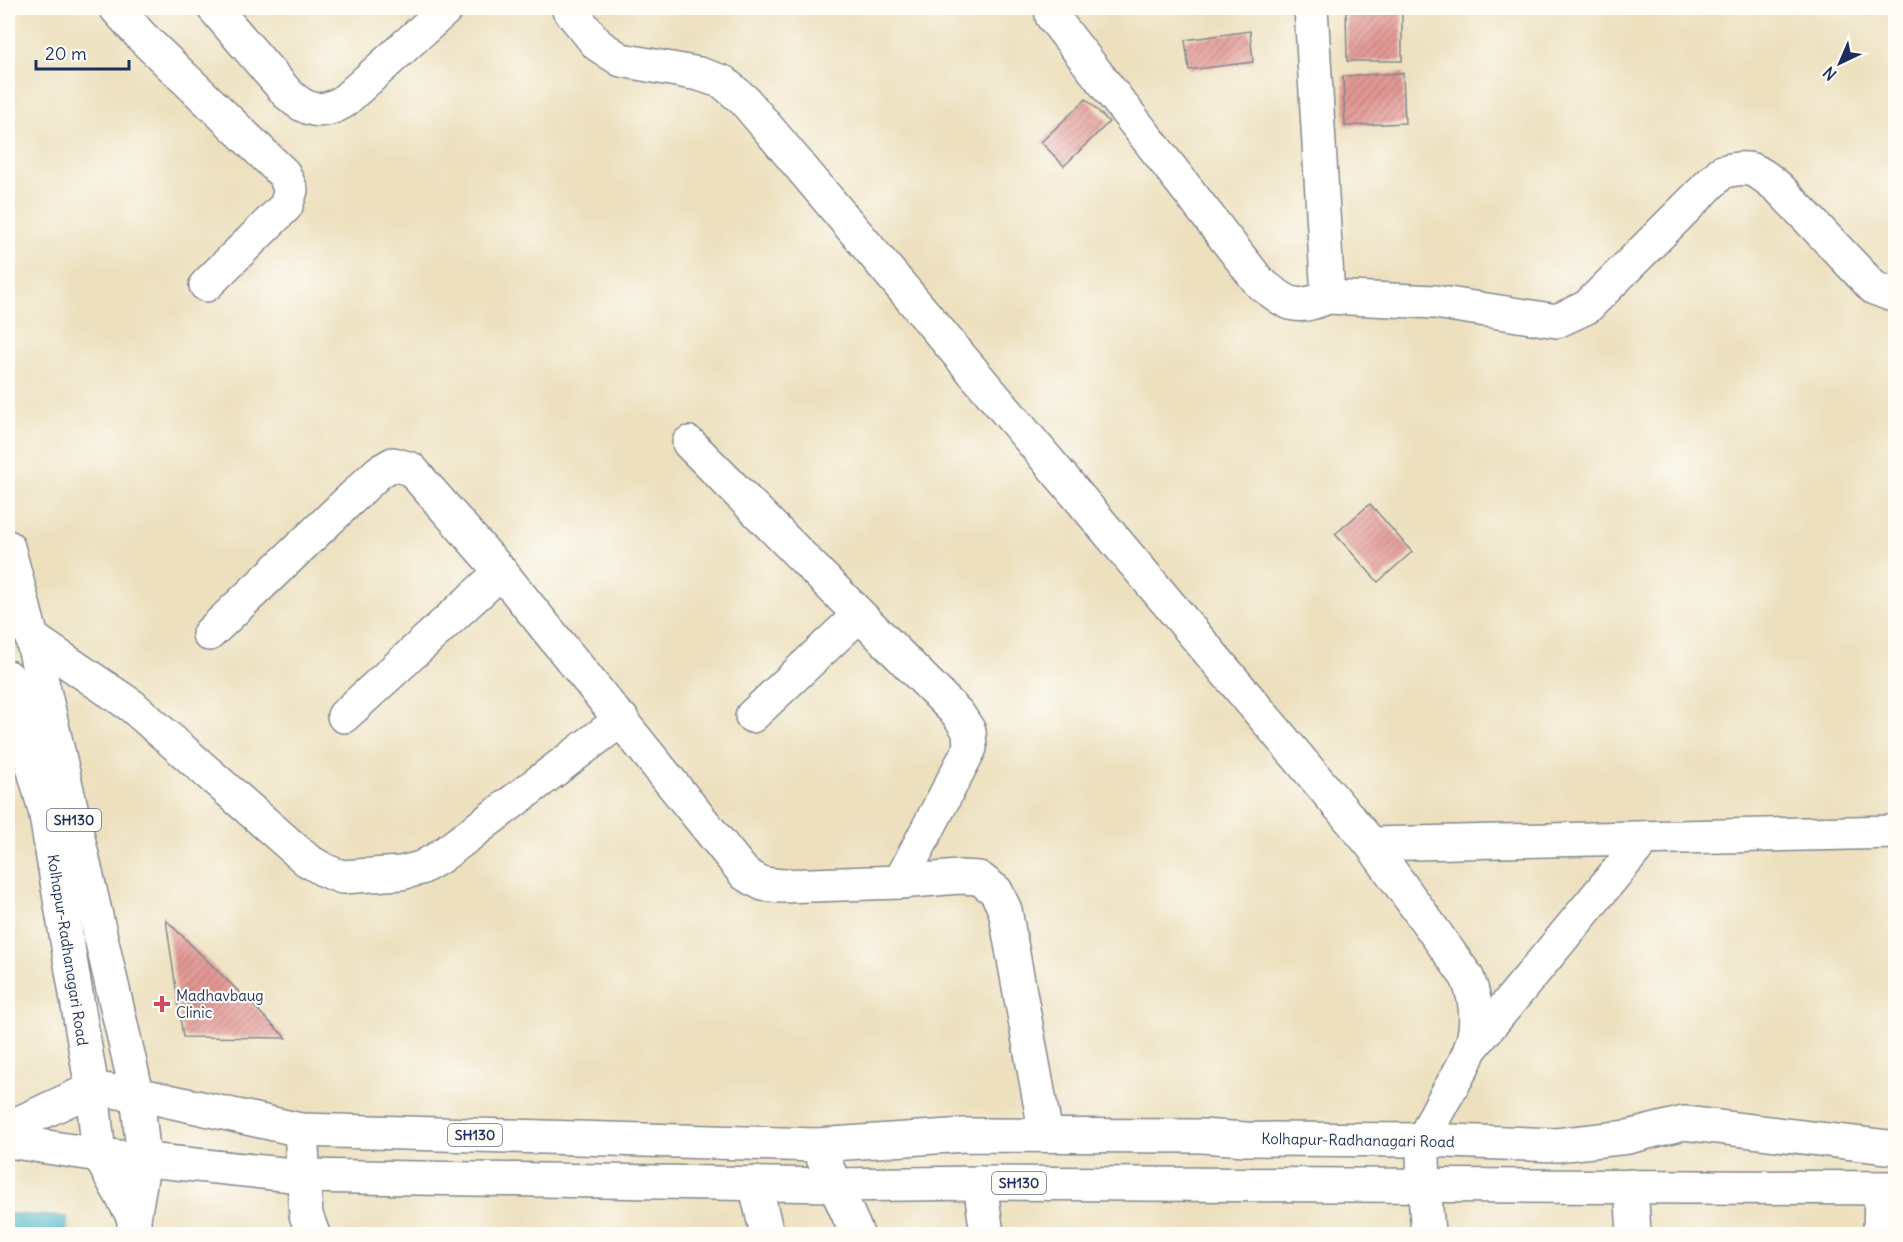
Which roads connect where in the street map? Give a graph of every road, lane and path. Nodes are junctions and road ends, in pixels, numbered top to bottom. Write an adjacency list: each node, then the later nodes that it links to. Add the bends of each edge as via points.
1 (116, 8): 7 (street, via 284,174 291,190 286,206)
2 (214, 8): 3 (street, via 288,94 300,106 316,111 332,109 343,102)
3 (447, 8)
4 (568, 8): 22 (street, via 598,45 621,60 699,74 723,82 745,100)
5 (1311, 8): 9 (street)
6 (1052, 16): 9 (street, via 1260,283 1285,302 1304,306)
7 (207, 285)
8 (1896, 292): 9 (street, via 1890,294 1874,288 1779,188 1763,174 1743,166 1722,172 1587,307 1557,321 1435,302)
9 (1328, 297)
10 (689, 443): 13 (street)
11 (8, 547): 15 (street, SH130)
12 (501, 572): 14 (street, via 422,480 411,469 393,464 379,472); 17 (street); 19 (street)
13 (858, 616): 18 (street); 23 (street, via 958,714 969,731 970,748)
14 (209, 634)
15 (32, 638): 19 (street, via 132,706 307,860 342,877 421,868); 26 (street, SH130)
16 (8, 677): 25 (street, Kolhapur-Radhanagari Road, via 45,810)
17 (344, 716)
18 (752, 716)
19 (622, 719): 23 (street, via 745,874 763,884 782,886)
20 (1896, 832): 21 (street)
21 (1645, 838): 22 (street); 24 (street)
22 (1371, 844): 24 (street, via 1467,977 1476,997 1478,1022)
23 (900, 882): 29 (street, via 979,878 996,891 1005,909)
24 (1472, 1047): 30 (street)
25 (92, 1089): 26 (street); 27 (street); 34 (street, Kolhapur-Radhanagari Road)
26 (137, 1094): 28 (street, SH130); 35 (street)
27 (8, 1128)
28 (302, 1130): 32 (street, SH130); 36 (street)
29 (1046, 1135): 30 (street, Kolhapur-Radhanagari Road); 32 (street, Kolhapur-Radhanagari Road, via 965,1135)
30 (1423, 1140): 33 (street, Kolhapur-Radhanagari Road, via 1556,1145 1628,1137 1684,1123); 40 (street)
31 (8, 1141): 34 (street)
32 (817, 1145): 39 (street)
33 (1896, 1148)
34 (99, 1155): 35 (street, SH130); 43 (street)
35 (144, 1160): 36 (street, SH130); 43 (street)
36 (302, 1176): 37 (street, SH130); 44 (street, via 306,1215)
37 (755, 1183): 39 (street, SH130); 45 (street)
38 (980, 1183): 39 (street, SH130); 40 (street, SH130); 47 (street)
39 (834, 1185): 46 (street)
40 (1425, 1186): 41 (street, SH130); 48 (street)
41 (1631, 1186): 42 (street, SH130); 49 (street)
42 (1888, 1189): 50 (street)
43 (134, 1226)
44 (313, 1234)
45 (767, 1234)
46 (857, 1234)
47 (987, 1234)
48 (1428, 1234)
49 (1634, 1234)
50 (1880, 1234)

